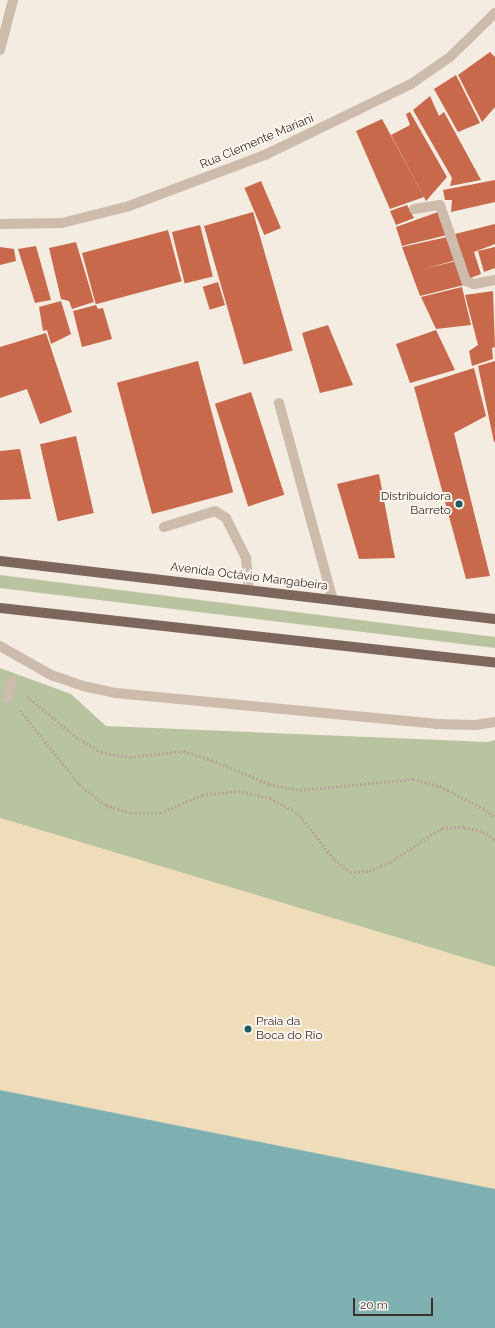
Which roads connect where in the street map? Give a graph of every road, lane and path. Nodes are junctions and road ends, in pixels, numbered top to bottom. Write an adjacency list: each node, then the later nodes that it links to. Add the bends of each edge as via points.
1 (13, 0): 3 (street)
2 (495, 13): 5 (street, Rua Clemente Mariani, via 450,57 411,84 267,154 129,206 62,223)
3 (0, 50)
4 (414, 209): 6 (street, via 440,205 466,281 474,284)
5 (0, 224)
6 (495, 280)
7 (279, 403): 11 (street)
8 (164, 527): 10 (street, via 215,511 226,518 246,558)
9 (0, 561): 10 (main road, Avenida Octávio Mangabeira)
10 (249, 590): 11 (main road, Avenida Octávio Mangabeira)
11 (333, 600): 13 (main road, Avenida Octávio Mangabeira)
12 (0, 608): 15 (main road)
13 (495, 619)
14 (0, 646): 18 (street, via 51,675 83,686 116,693 436,724 476,725)
15 (495, 663)
16 (12, 682): 17 (street); 19 (path, via 76,737 101,752 130,757 184,751 270,784 300,790 413,779 440,786 486,810)
17 (7, 698): 20 (path, via 30,720 79,784 106,805 131,813 160,813 202,795 238,791 270,798 298,813 334,859 350,872 369,871 390,862 442,828 464,827 483,831)
18 (495, 722)
19 (495, 818)
20 (495, 840)

